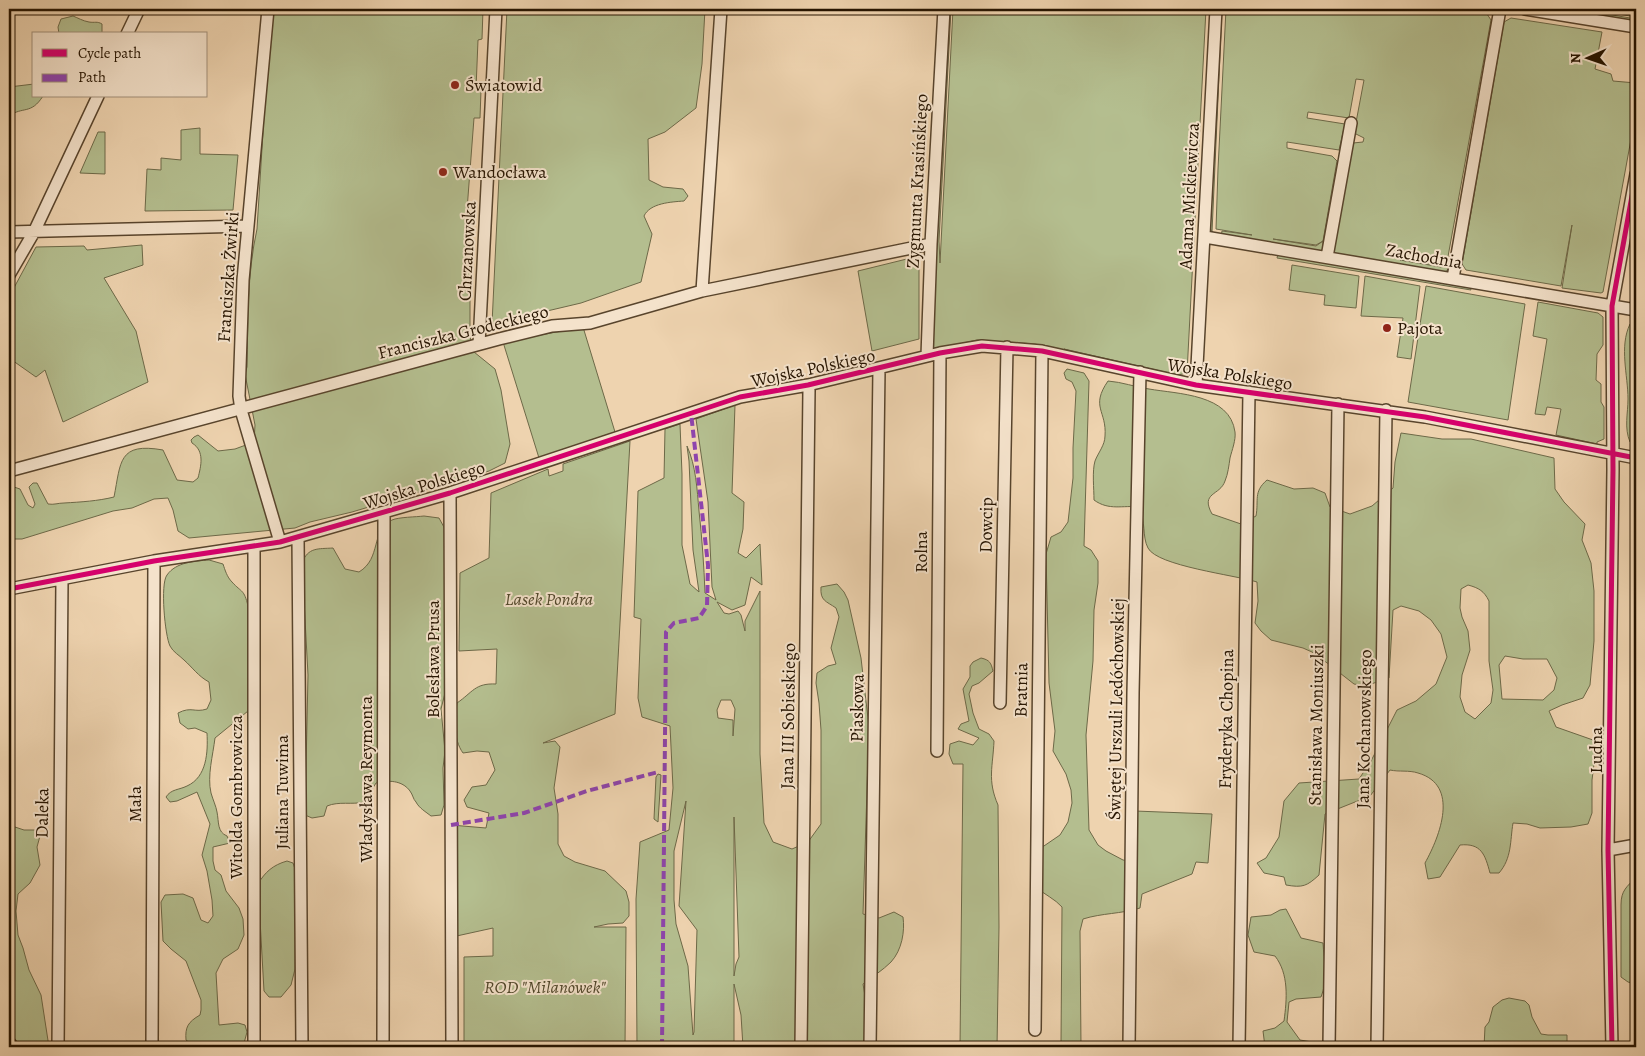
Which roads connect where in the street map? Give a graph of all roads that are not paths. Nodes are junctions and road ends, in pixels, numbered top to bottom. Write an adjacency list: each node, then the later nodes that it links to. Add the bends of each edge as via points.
1 (139, 9): 10 (street)
2 (268, 9): 14 (street, Franciszka Żwirki)
3 (496, 9): 25 (street, Chrzanowska)
4 (720, 9): 22 (street)
5 (944, 9): 18 (street, Zygmunta Krasińskiego)
6 (1216, 9): 17 (street, Adama Mickiewicza)
7 (1500, 9): 21 (street)
8 (1525, 9): 9 (street)
9 (1636, 27)
10 (128, 32)
11 (97, 98): 16 (street)
12 (1351, 123): 19 (street)
13 (1636, 174): 23 (street, Ludna)
14 (248, 226): 16 (street); 36 (street, Franciszka Żwirki, via 243,280)
15 (9, 232): 16 (street)
16 (34, 232): 20 (street)
17 (1205, 237): 19 (street, Zachodnia); 33 (street, Adama Mickiewicza)
18 (930, 244): 22 (street, Franciszka Grodeckiego); 29 (street, Zygmunta Krasińskiego)
19 (1327, 257): 21 (street, Zachodnia)
20 (9, 275)
21 (1454, 278): 23 (street, Zachodnia)
22 (702, 291): 25 (street, Franciszka Grodeckiego, via 590,323 552,326)
23 (1612, 306): 24 (street, Zachodnia); 38 (street, Ludna)
24 (1636, 310)
25 (479, 344): 36 (street, Franciszka Grodeckiego)
26 (1007, 347): 27 (street, Wojska Polskiego); 28 (street, Wojska Polskiego, via 982,346); 49 (street, Dowcip)
27 (1042, 352): 31 (street, Wojska Polskiego); 53 (street, Bratnia)
28 (940, 353): 29 (street, Wojska Polskiego); 50 (street, Rolna)
29 (927, 356): 30 (street, Wojska Polskiego)
30 (879, 368): 32 (street, Wojska Polskiego); 63 (street, Piaskowa)
31 (1140, 372): 33 (street, Wojska Polskiego); 64 (street, Świętej Urszuli Ledóchowskiej)
32 (808, 385): 41 (street, Wojska Polskiego, via 723,402); 62 (street, Jana III Sobieskiego)
33 (1196, 385): 34 (street, Wojska Polskiego)
34 (1249, 392): 35 (street, Wojska Polskiego); 65 (street, Fryderyka Chopina)
35 (1338, 404): 37 (street, Wojska Polskiego); 66 (street, Stanisława Moniuszki)
36 (241, 410): 40 (street, Franciszka Grodeckiego); 44 (street, Franciszka Żwirki)
37 (1386, 410): 38 (street, Wojska Polskiego); 67 (street, Jana Kochanowskiego)
38 (1612, 454): 39 (street, Wojska Polskiego); 52 (street, Ludna)
39 (1636, 458)
40 (9, 471)
41 (450, 492): 42 (street, Wojska Polskiego); 61 (street, Bolesława Prusa)
42 (384, 512): 43 (street, Wojska Polskiego); 60 (street, Władysława Reymonta)
43 (298, 537): 44 (street, Wojska Polskiego); 59 (street, Juliana Tuwima)
44 (280, 542): 45 (street, Wojska Polskiego)
45 (254, 546): 46 (street, Wojska Polskiego); 58 (street, Witolda Gombrowicza)
46 (154, 561): 47 (street, Wojska Polskiego); 57 (street, Mała)
47 (62, 580): 48 (street, Wojska Polskiego); 56 (street, Daleka)
48 (9, 589)
49 (1000, 703)
50 (937, 751)
51 (1636, 845): 52 (street)
52 (1608, 850): 68 (street, Ludna)
53 (1035, 1030)
54 (9, 1042): 55 (street)
55 (13, 1047)
56 (58, 1047)
57 (152, 1047)
58 (254, 1047)
59 (302, 1047)
60 (383, 1047)
61 (452, 1047)
62 (802, 1047)
63 (870, 1047)
64 (1129, 1047)
65 (1239, 1047)
66 (1329, 1047)
67 (1377, 1047)
68 (1612, 1047)

